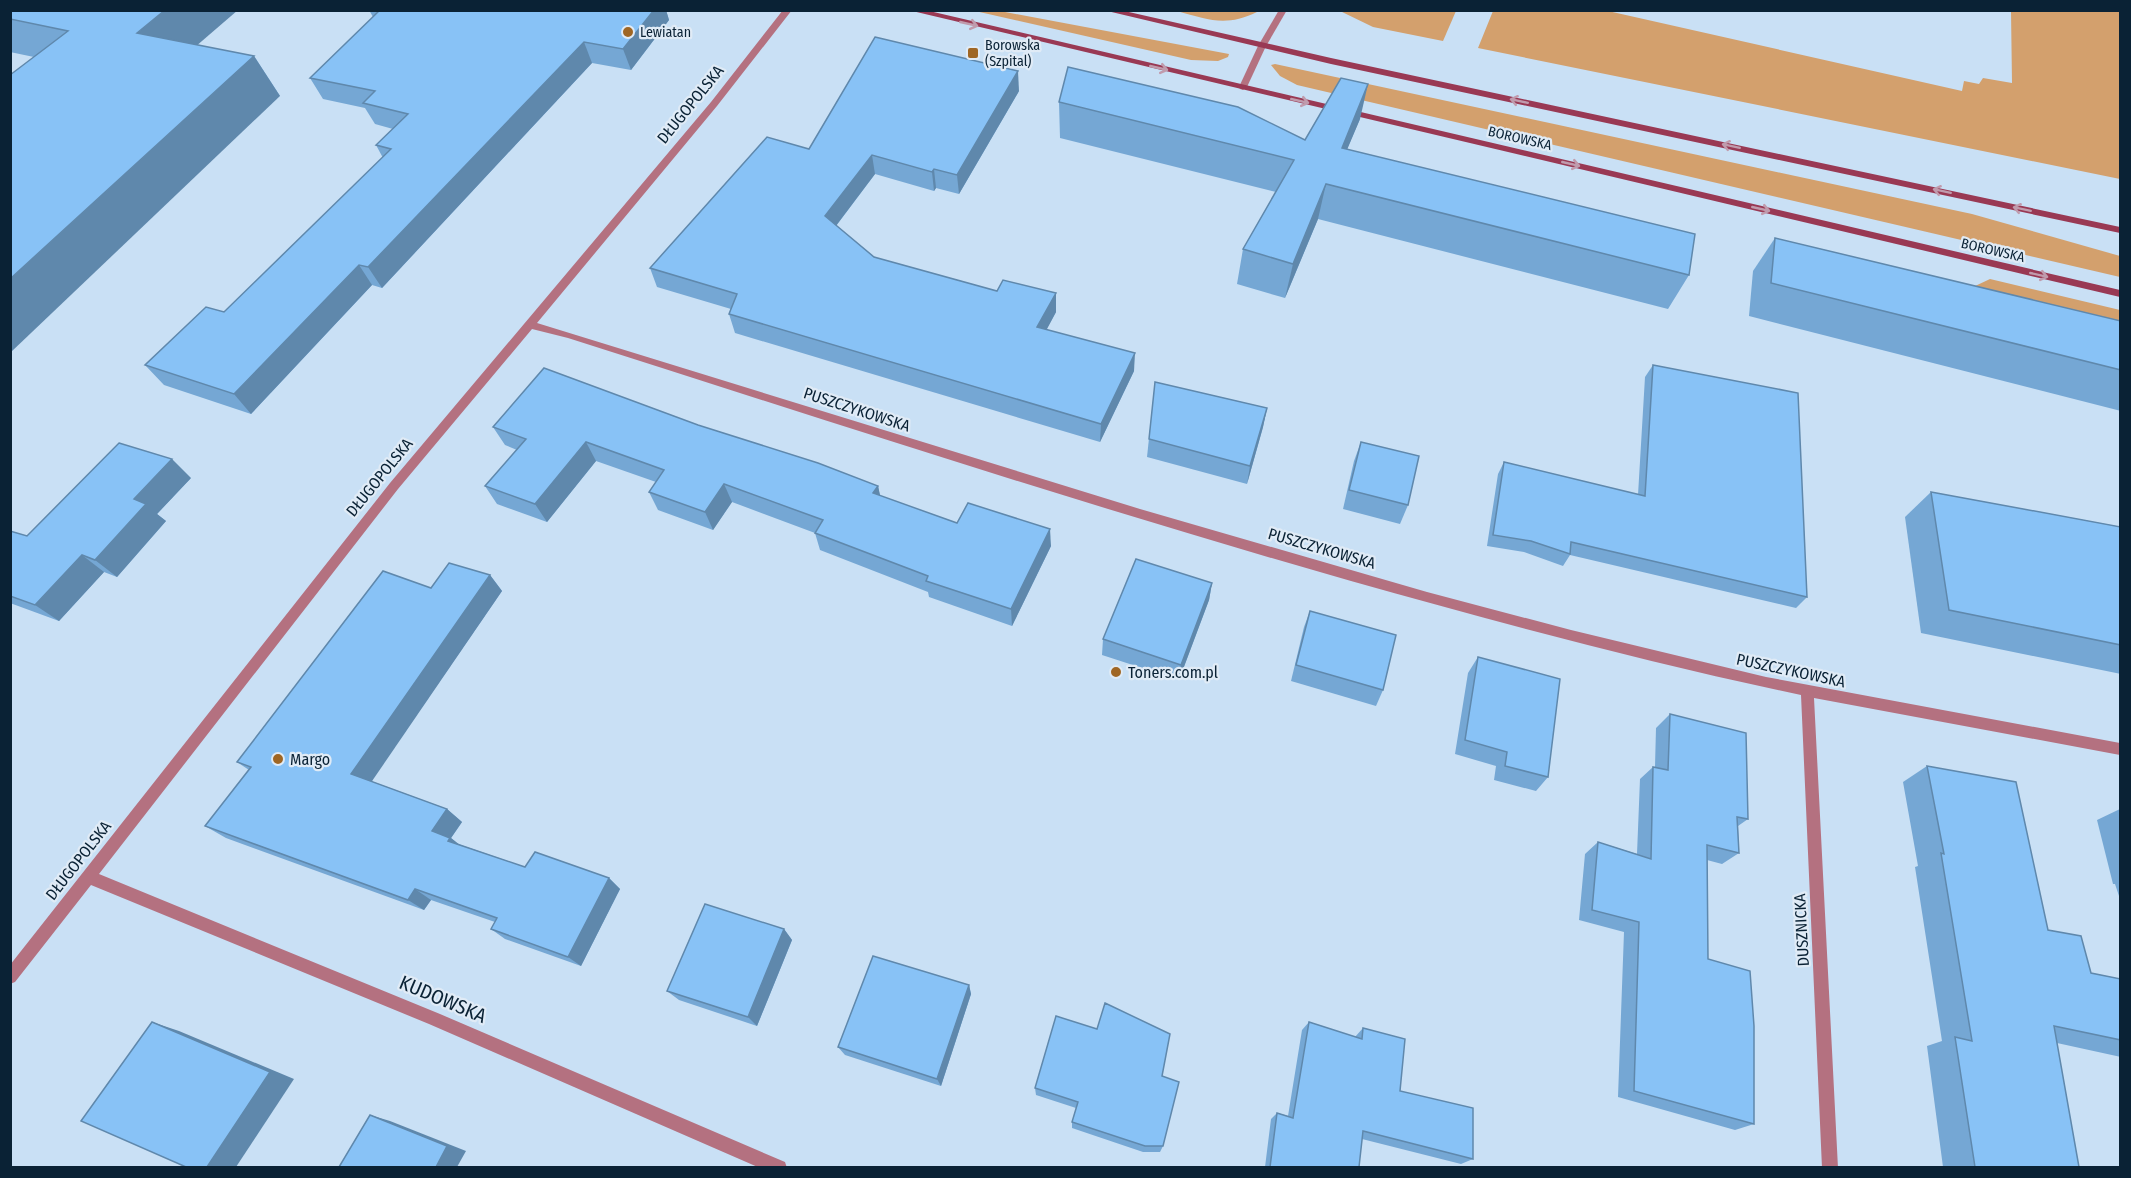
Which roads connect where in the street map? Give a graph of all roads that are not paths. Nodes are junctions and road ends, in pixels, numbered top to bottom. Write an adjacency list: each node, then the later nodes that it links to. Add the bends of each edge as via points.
1 (788, 10): 9 (street, DŁUGOPOLSKA)
2 (912, 10): 6 (street, BOROWSKA, one-way to 6)
3 (1107, 10): 5 (street)
4 (1283, 10): 5 (street)
5 (1262, 46): 6 (street); 7 (street, one-way to 5)
6 (1243, 87): 8 (street, BOROWSKA, one-way to 8)
7 (2121, 230)
8 (2121, 294)
9 (528, 324): 10 (street, PUSZCZYKOWSKA, via 1079,496 1471,608); 12 (street, DŁUGOPOLSKA, via 394,486)
10 (1807, 691): 11 (street, PUSZCZYKOWSKA); 15 (street, DUSZNICKA)
11 (2121, 749)
12 (88, 877): 13 (street, DŁUGOPOLSKA); 14 (street, KUDOWSKA, via 272,949)
13 (10, 977)
14 (779, 1167)
15 (1830, 1167)

